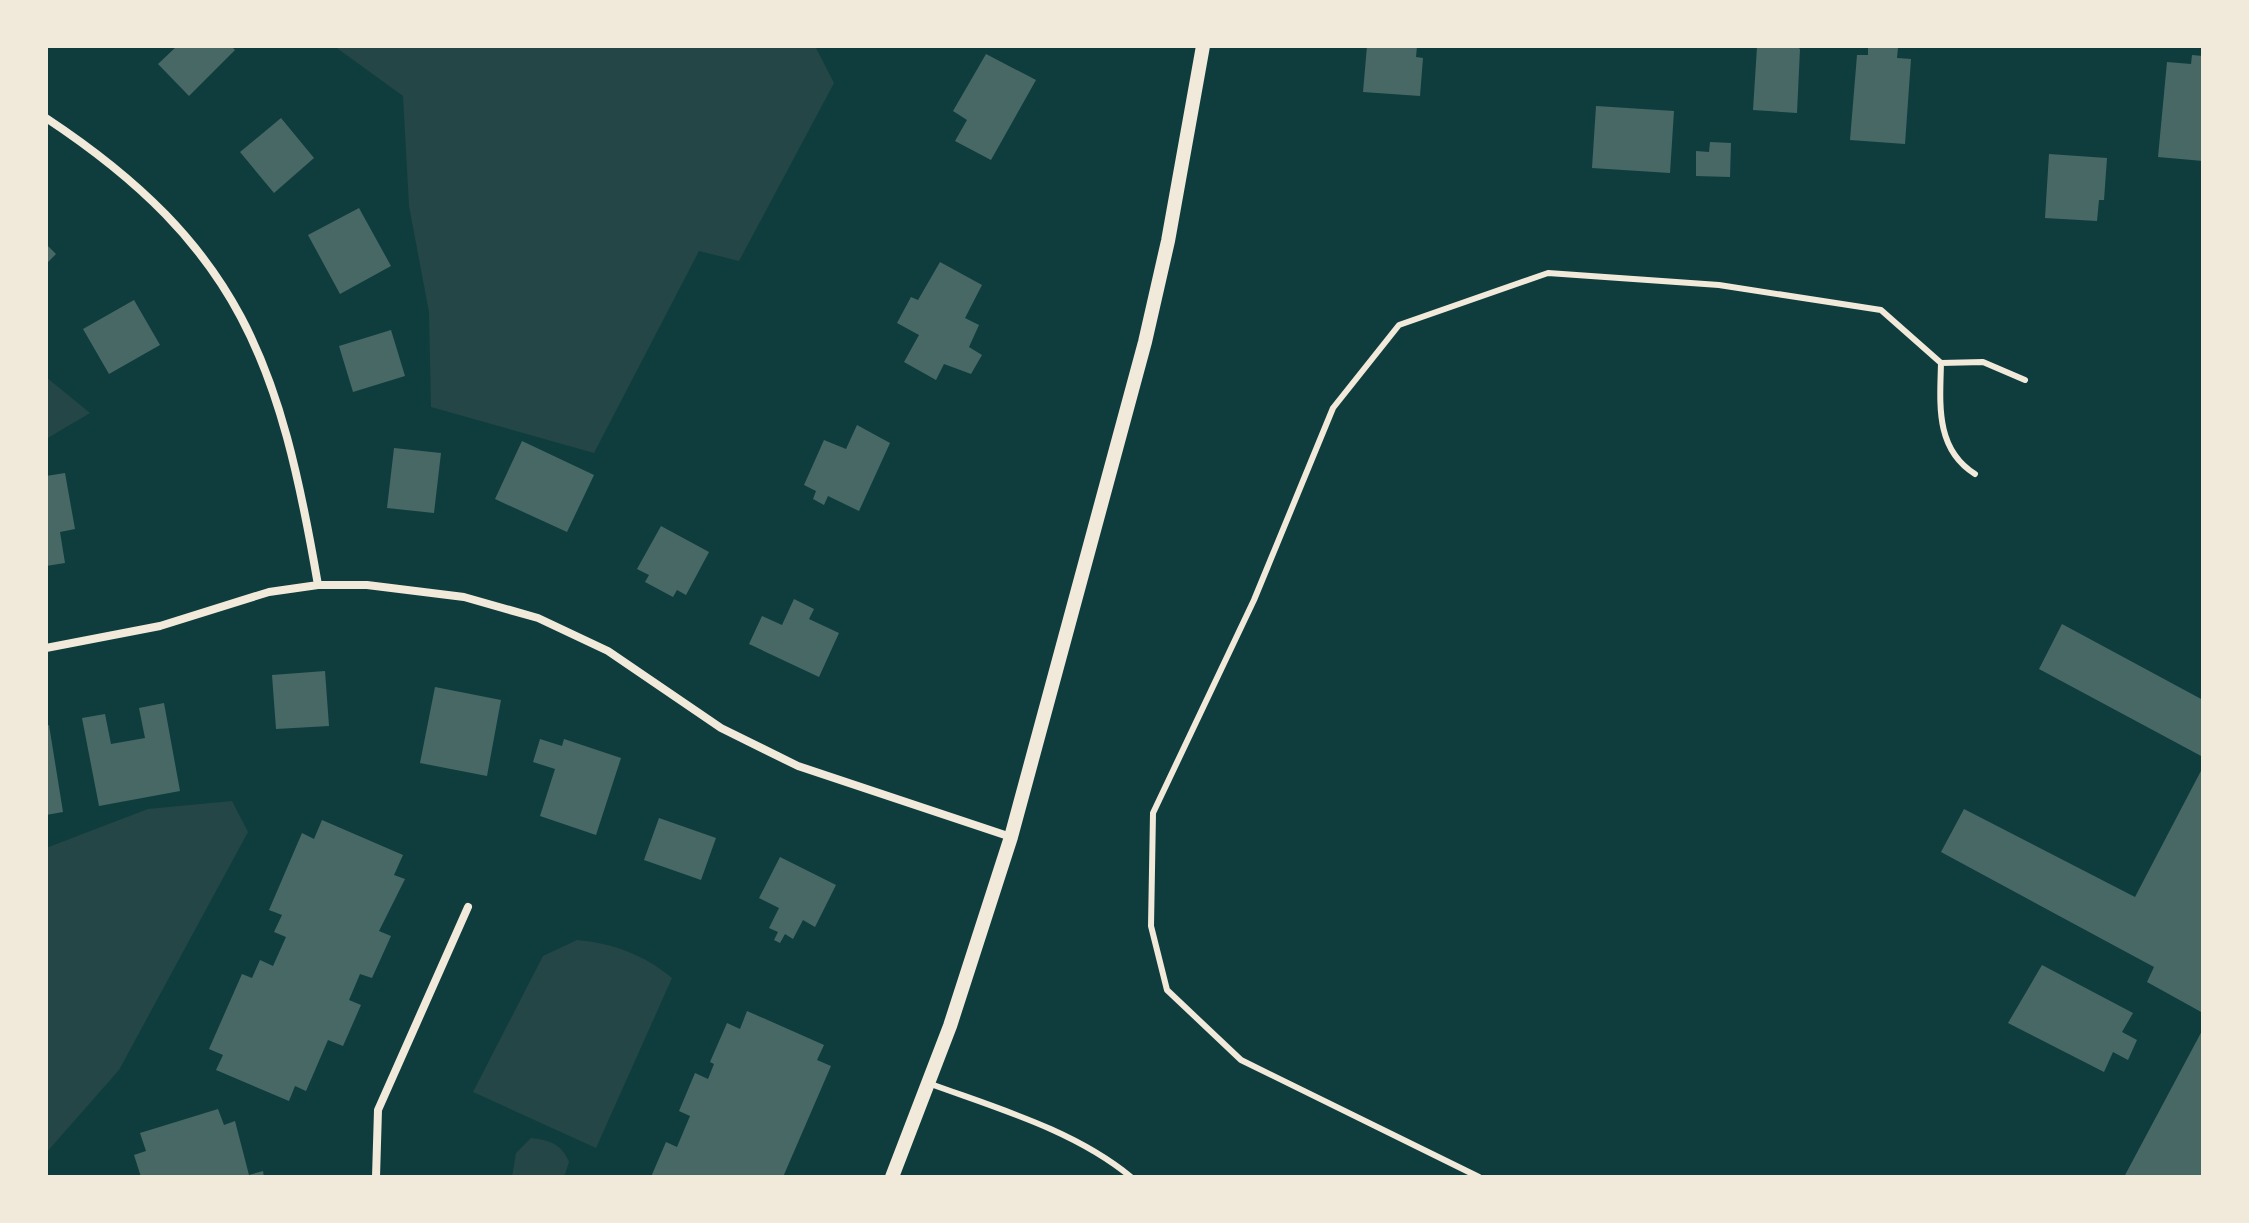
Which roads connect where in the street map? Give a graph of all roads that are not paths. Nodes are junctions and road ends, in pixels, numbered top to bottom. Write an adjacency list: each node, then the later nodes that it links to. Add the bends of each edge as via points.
1 (1203, 46): 8 (street, via 1145,342)
2 (46, 118): 6 (street, via 148,195 194,242 229,292 274,389 302,491)
3 (1941, 363): 4 (lane, via 1983,362); 5 (lane, via 1940,420 1958,463); 14 (lane, via 1881,310 1719,285 1548,273 1399,325 1333,408 1254,600 1153,813 1151,926 1167,990 1241,1060)
4 (2025, 380)
5 (1975, 474)
6 (318, 585): 7 (street, via 269,592 160,626); 8 (street, via 367,585 464,597 538,618 608,651 721,728 798,766)
7 (46, 648)
8 (1011, 837): 10 (street)
9 (468, 907): 11 (street, via 378,1110)
10 (928, 1083): 12 (street); 13 (lane, via 1016,1115 1107,1158)
11 (376, 1177)
12 (892, 1177)
13 (1131, 1177)
14 (1479, 1177)

